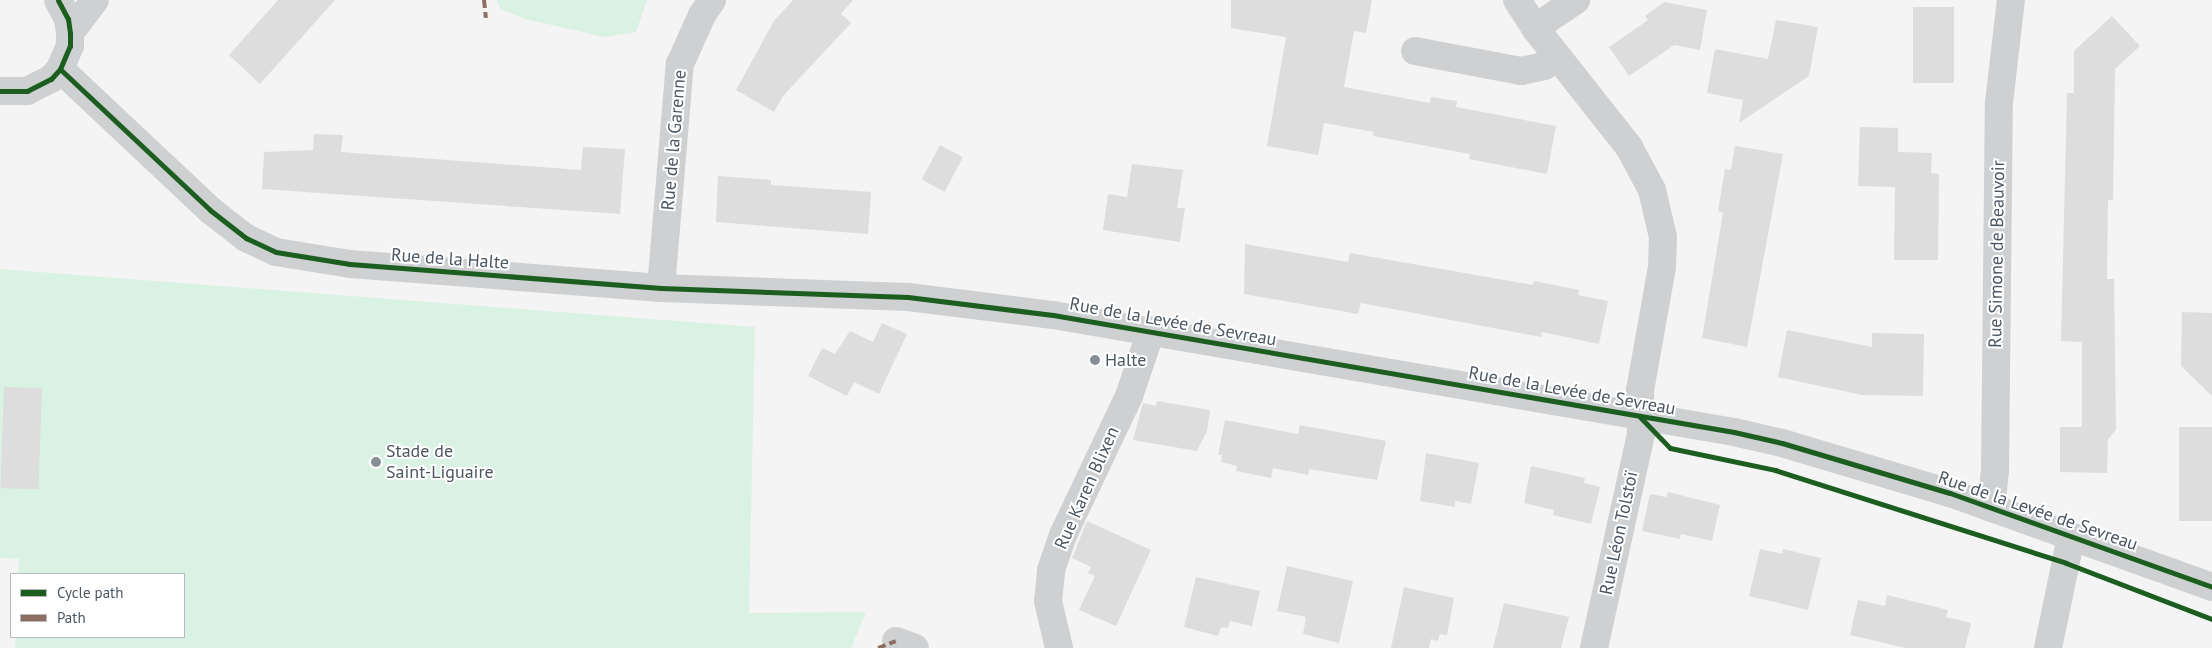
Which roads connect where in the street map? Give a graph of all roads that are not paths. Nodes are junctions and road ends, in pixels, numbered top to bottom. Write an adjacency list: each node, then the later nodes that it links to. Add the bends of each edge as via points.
1 (58, 0): 8 (street)
2 (95, 0): 8 (street)
3 (712, 0): 13 (street, Rue de la Garenne, via 680,64)
4 (1517, 0): 7 (street, Rue Léon Tolstoï)
5 (1576, 0): 7 (street)
6 (2011, 0): 17 (street, Rue Simone de Beauvoir, via 1999,103 1995,470)
7 (1535, 28): 10 (street, Rue Léon Tolstoï)
8 (70, 33): 11 (street, via 70,46)
9 (1416, 51): 10 (street, via 1521,71 1544,66)
10 (1557, 56): 16 (street, Rue Léon Tolstoï, via 1629,147 1652,190 1658,213 1663,237 1662,267 1640,390)
11 (60, 68): 12 (street, via 40,86); 13 (street, Rue de la Halte, via 210,210 246,238 276,252 350,264)
12 (5, 97)
13 (661, 288): 14 (street, Rue de la Halte)
14 (908, 296): 15 (street, Rue de la Levée de Sevreau)
15 (1151, 332): 16 (street, Rue de la Levée de Sevreau); 20 (street, Rue Karen Blixen, via 1129,396 1063,535 1051,570 1048,601)
16 (1640, 417): 17 (street, Rue de la Levée de Sevreau, via 1782,443); 21 (street, Rue Léon Tolstoï, via 1641,434)
17 (1991, 508): 18 (street, Rue de la Levée de Sevreau)
18 (2071, 537): 19 (street, Rue de la Levée de Sevreau); 22 (street)
19 (2212, 587)
20 (1059, 648)
21 (1594, 648)
22 (2048, 648)

